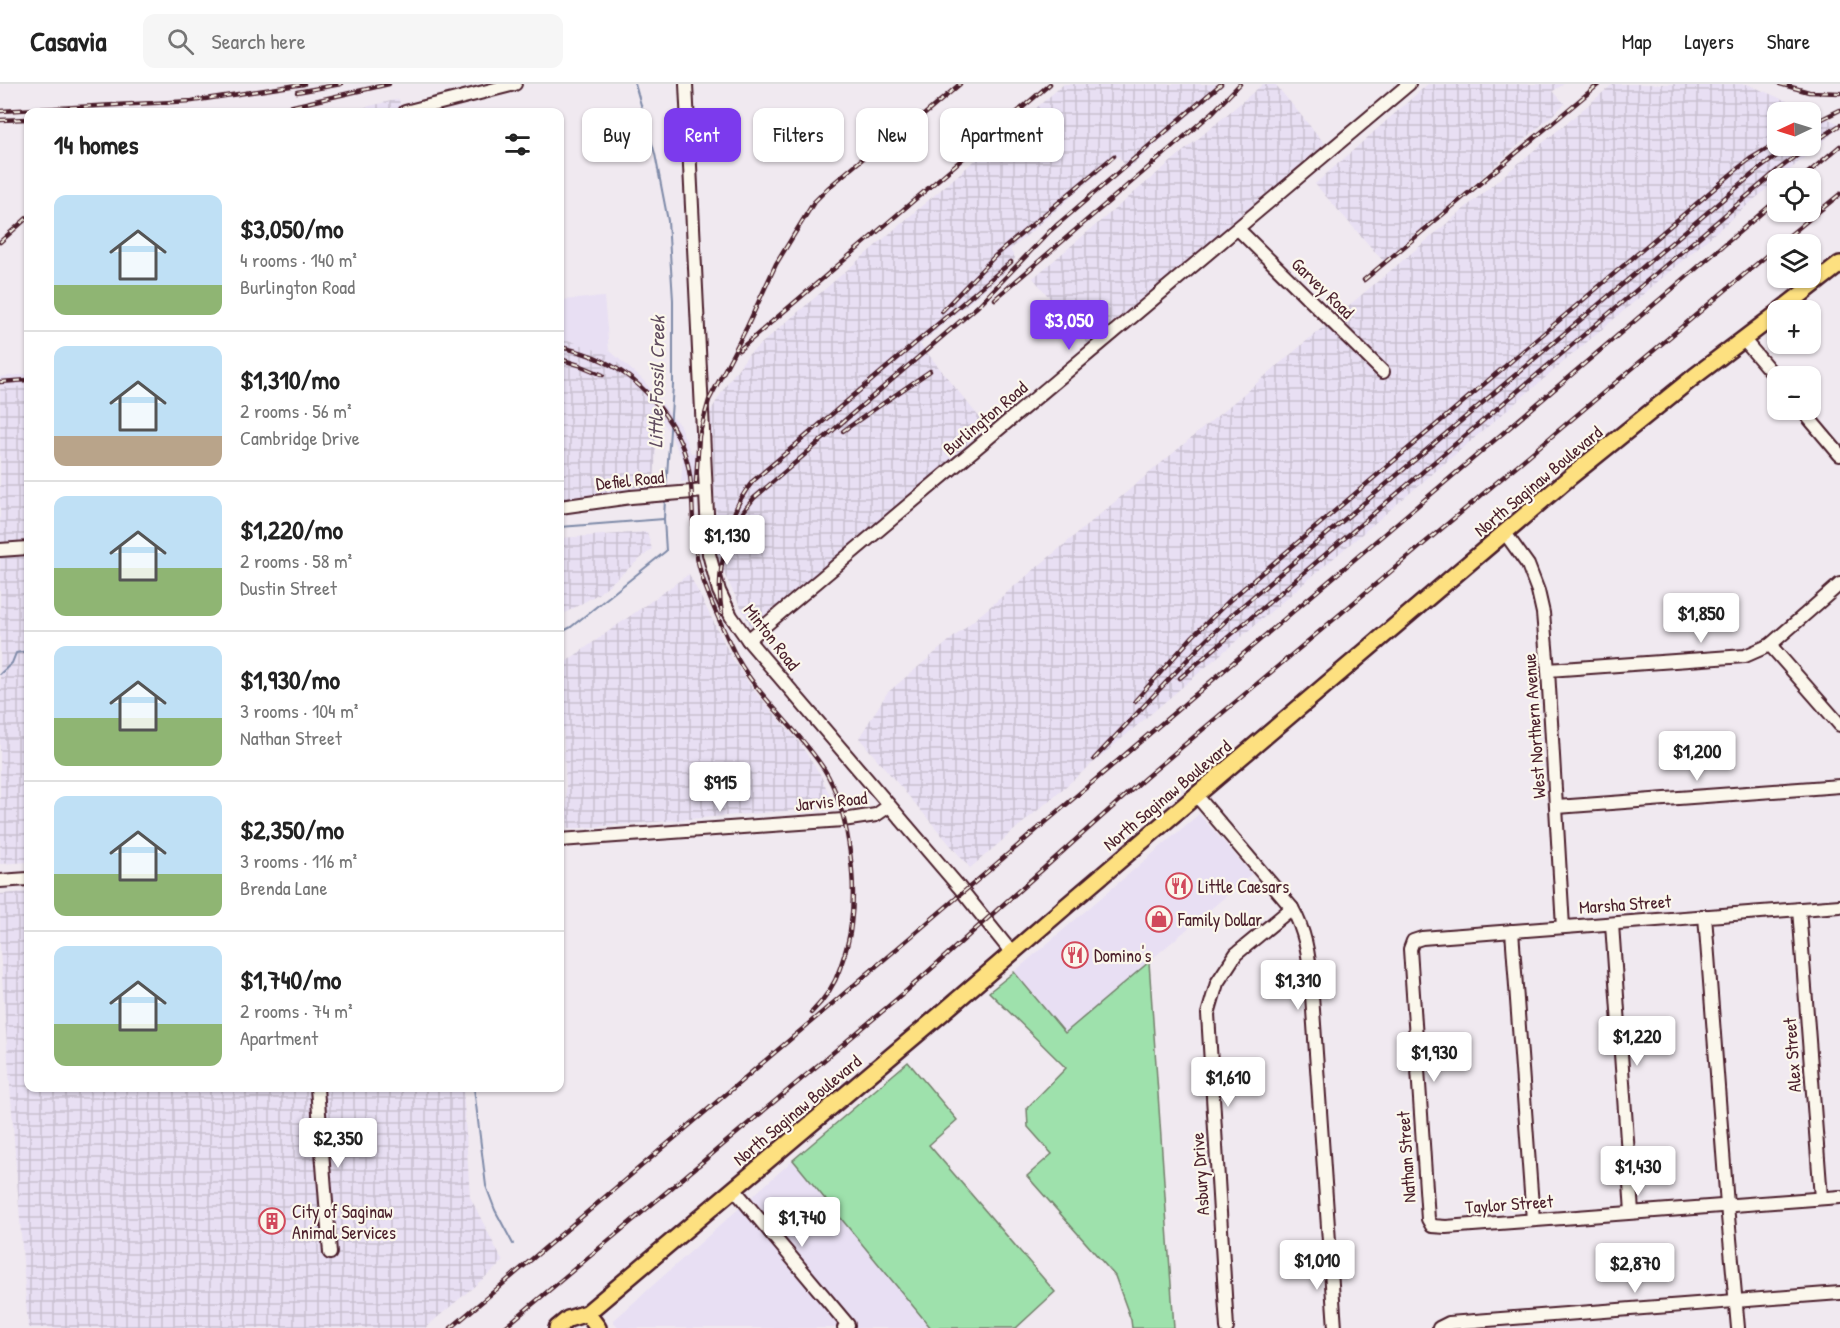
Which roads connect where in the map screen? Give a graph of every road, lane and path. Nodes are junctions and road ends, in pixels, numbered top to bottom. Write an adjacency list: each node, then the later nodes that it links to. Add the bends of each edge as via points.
1 (515, 84): 4 (street)
2 (686, 84): 14 (street, Minton Road)
3 (1409, 84): 5 (street, Burlington Road)
4 (421, 108)
5 (1238, 229): 11 (street, Garvey Road); 20 (street, Burlington Road)
6 (1840, 264): 7 (main road, North Saginaw Boulevard)
7 (1794, 300)
8 (1767, 321): 9 (main road, North Saginaw Boulevard)
9 (1743, 339): 10 (street); 16 (main road, North Saginaw Boulevard)
10 (1767, 367)
11 (1383, 372)
12 (1810, 420): 13 (street)
13 (1840, 455)
14 (705, 491): 15 (street, Defiel Road); 20 (street, Minton Road, via 713,574 727,608)
15 (564, 507)
16 (1505, 533): 22 (street, West Northern Avenue, via 1528,565 1538,591); 25 (main road, North Saginaw Boulevard)
17 (24, 548): 18 (street)
18 (0, 550)
19 (1840, 584): 21 (street)
20 (748, 640): 26 (street, Minton Road)
21 (1770, 645): 22 (street, via 1735,657); 23 (street)
22 (1548, 670): 27 (street, West Northern Avenue)
23 (1840, 724)
24 (1840, 786): 27 (street)
25 (1196, 795): 32 (street); 39 (main road, North Saginaw Boulevard)
26 (889, 806): 28 (street, Jarvis Road, via 876,815 843,820); 39 (street, Minton Road)
27 (1557, 807): 36 (street, West Northern Avenue)
28 (564, 840)
29 (24, 879): 30 (street)
30 (0, 881)
31 (1840, 906): 33 (street, Marsha Street)
32 (1292, 908): 56 (street, Asbury Drive, via 1236,954 1217,983 1208,1014); 57 (street, via 1303,933 1310,966)
33 (1799, 909): 34 (street, Marsha Street); 43 (street, Alex Street)
34 (1705, 916): 35 (street, Marsha Street); 44 (street)
35 (1612, 924): 36 (street, Marsha Street); 45 (street)
36 (1563, 927): 37 (street, Marsha Street)
37 (1512, 931): 38 (street, Marsha Street); 46 (street)
38 (1413, 941): 47 (street, Nathan Street, via 1410,949 1428,1219)
39 (1012, 953): 41 (main road, North Saginaw Boulevard)
40 (317, 1092): 48 (street)
41 (734, 1190): 51 (main road, North Saginaw Boulevard); 52 (street)
42 (1840, 1197): 43 (street, Taylor Street)
43 (1821, 1198): 44 (street, Taylor Street)
44 (1726, 1205): 45 (street, Taylor Street); 50 (street)
45 (1632, 1212): 46 (street, Taylor Street)
46 (1533, 1220): 47 (street, Taylor Street)
47 (1432, 1226)
48 (330, 1253)
49 (1840, 1293): 50 (street)
50 (1736, 1301): 58 (street, via 1449,1323); 59 (street)
51 (587, 1313): 53 (main road, North Saginaw Boulevard, via 568,1319); 54 (main road, North Saginaw Boulevard); 55 (main road)
52 (846, 1326)
53 (557, 1328)
54 (580, 1328)
55 (598, 1328)
56 (1227, 1328)
57 (1335, 1328)
58 (1439, 1328)
59 (1738, 1328)

